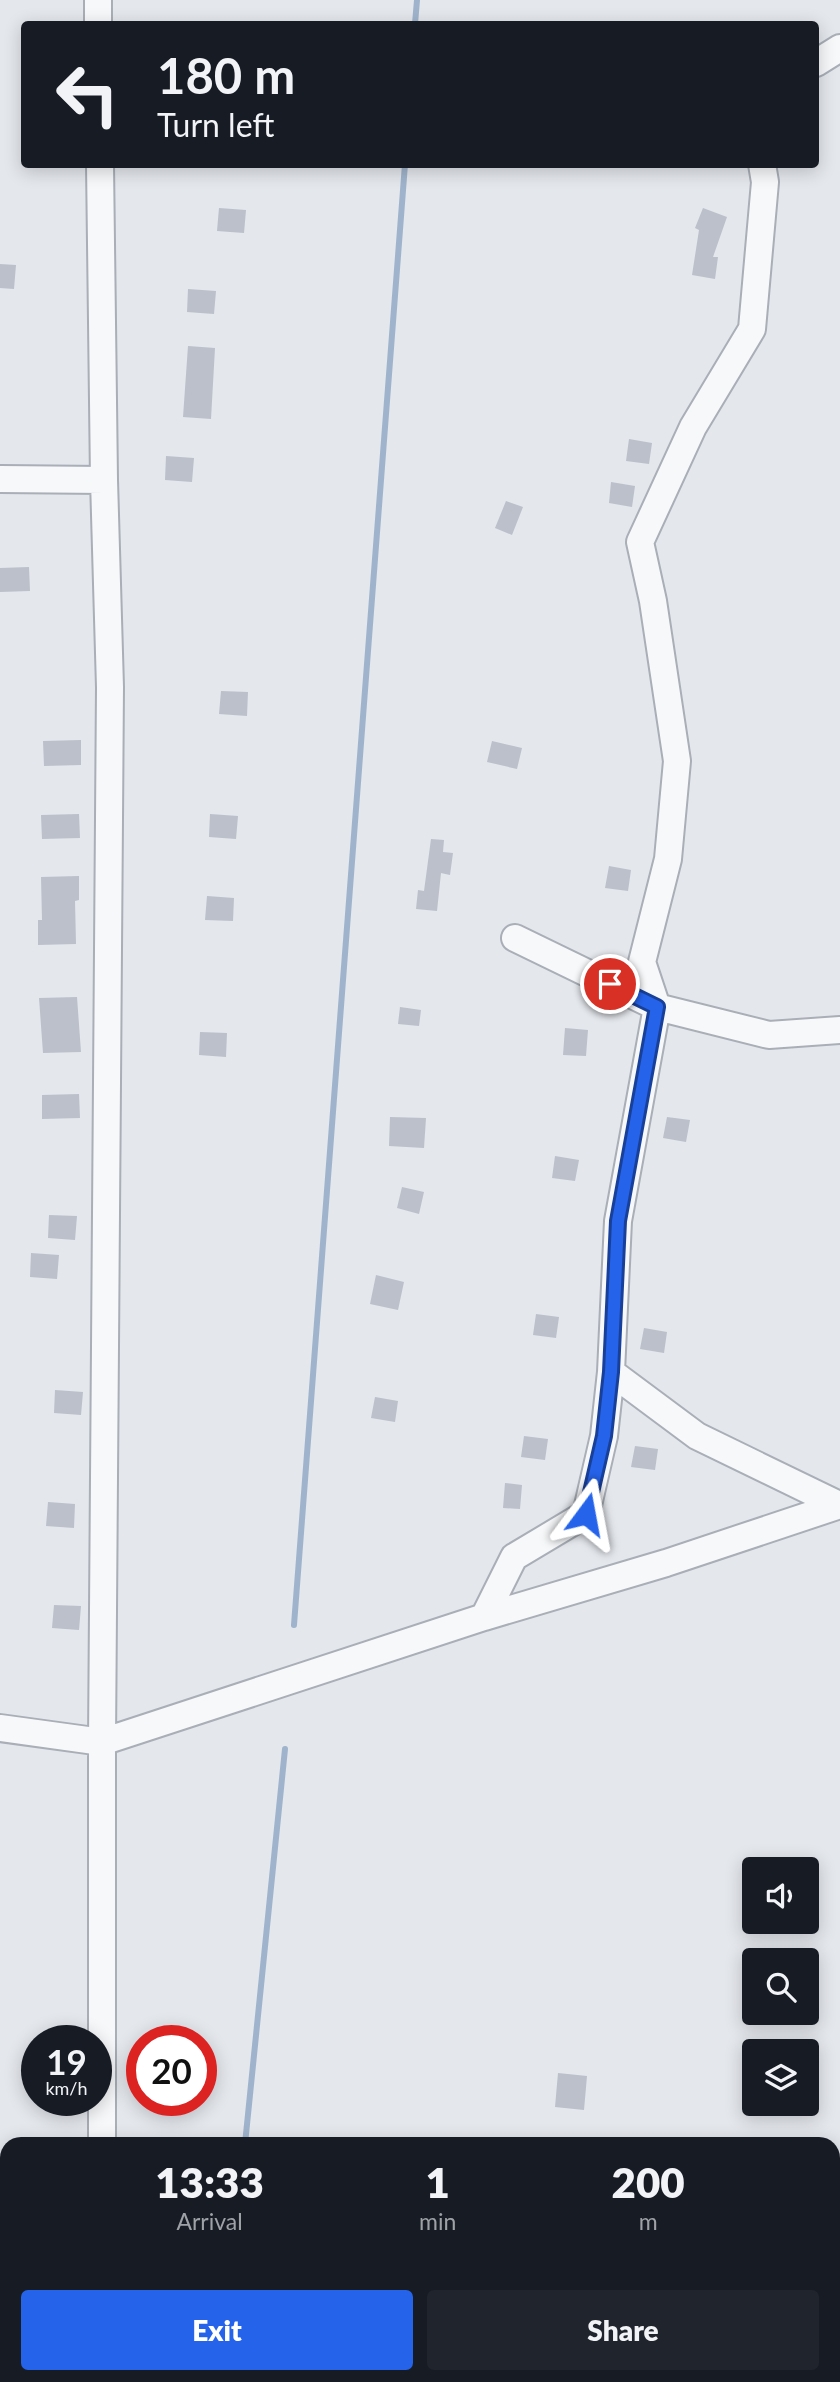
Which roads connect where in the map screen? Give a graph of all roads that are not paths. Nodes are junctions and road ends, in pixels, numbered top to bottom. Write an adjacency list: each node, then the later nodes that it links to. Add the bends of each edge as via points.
1 (98, 0): 2 (street)
2 (98, 21)
3 (840, 48): 4 (street)
4 (819, 61)
5 (100, 168): 8 (street)
6 (763, 168): 10 (street, via 752,329 693,427 640,542 677,761 668,859 642,962)
7 (0, 479): 8 (street)
8 (104, 480): 16 (street, via 110,687)
9 (515, 938): 10 (street)
10 (657, 1007): 11 (street, via 769,1035); 12 (street, via 618,1221)
11 (840, 1030)
12 (611, 1372): 13 (street, via 697,1436); 14 (street, via 604,1436 586,1514 514,1557)
13 (840, 1505): 14 (street)
14 (484, 1617): 16 (street)
15 (0, 1728): 16 (street)
16 (102, 1742): 17 (street)
17 (102, 2137)

